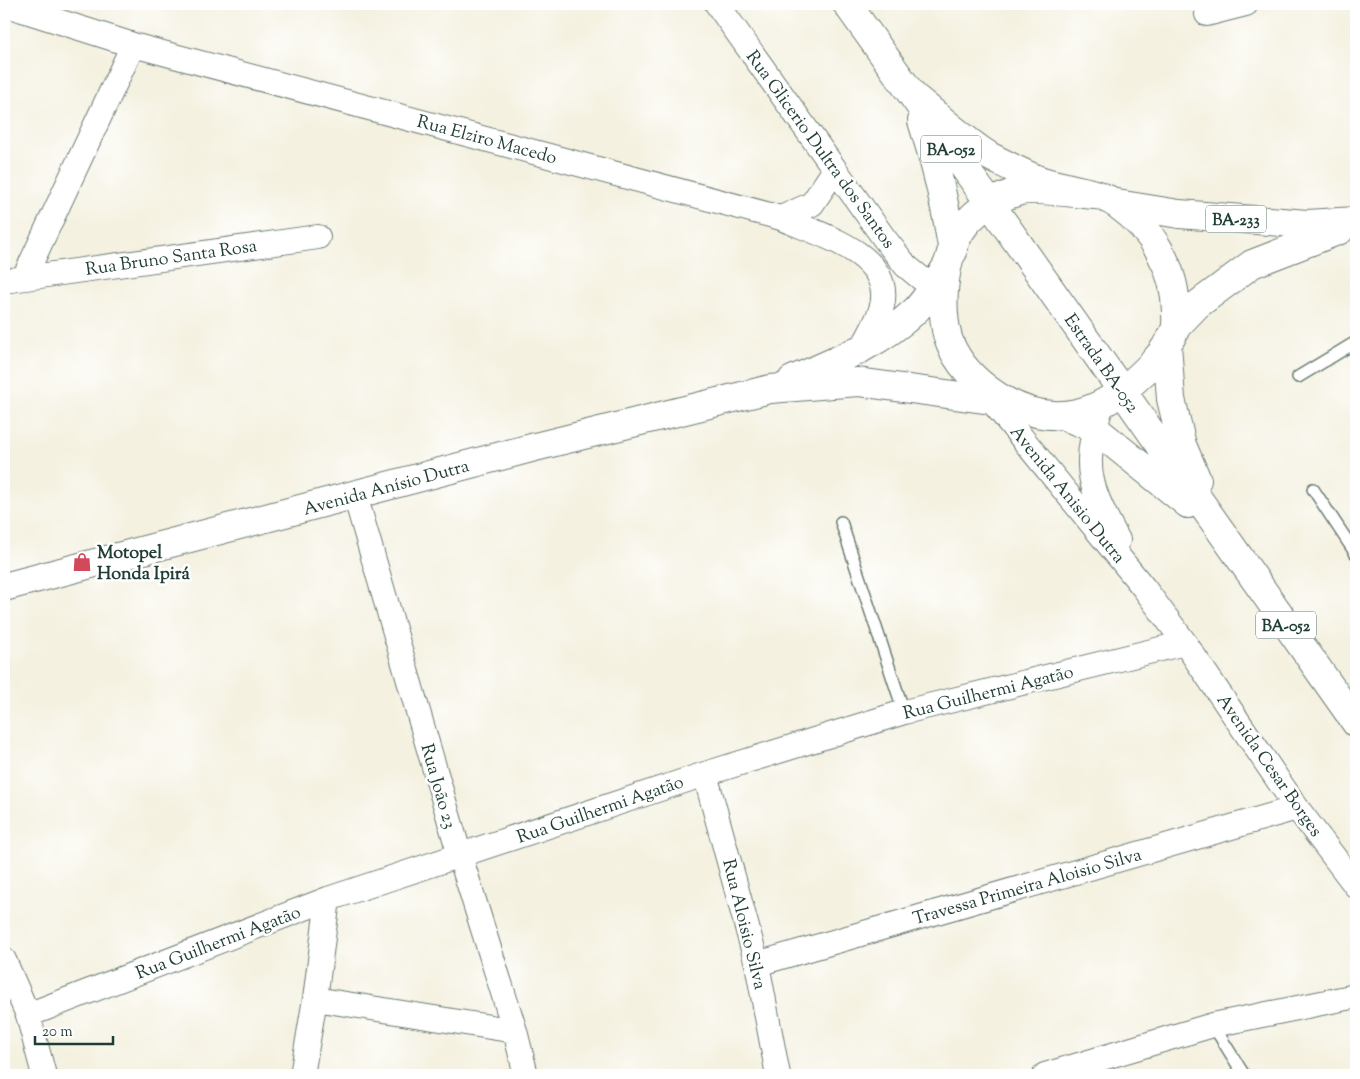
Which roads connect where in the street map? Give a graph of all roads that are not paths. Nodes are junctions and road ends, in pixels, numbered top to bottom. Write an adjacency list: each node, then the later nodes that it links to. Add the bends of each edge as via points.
1 (4, 4): 6 (street, Rua Elziro Macedo)
2 (717, 4): 8 (street, Rua Glicerio Dultra dos Santos)
3 (847, 4): 7 (main road, Estrada BA-052 / BA-052)
4 (1246, 4): 5 (street)
5 (1207, 14)
6 (133, 45): 11 (street, Rua Elziro Macedo); 15 (street, Rua Bruno Santa Rosa)
7 (914, 96): 9 (main road, via 989,155 1040,180); 10 (main road, Estrada BA-052 / BA-052); 14 (main road, via 947,216)
8 (834, 171): 11 (street, via 812,204); 16 (street, Rua Glicerio Dultra dos Santos, via 906,266)
9 (1106, 200): 10 (main road, BA-233, via 1022,191); 12 (main road, BA-233, via 1179,214 1307,224); 17 (main road, via 1150,235 1166,263 1176,295)
10 (990, 202): 14 (main road, BA-233, via 964,225); 24 (main road, Estrada BA-052 / BA-052)
11 (781, 218): 19 (street, Rua Elziro Macedo, via 857,252 869,261 881,281 883,304)
12 (1356, 222): 17 (main road, BA-233, via 1252,264 1197,305)
13 (318, 236): 15 (street, Rua Bruno Santa Rosa)
14 (950, 258): 16 (main road); 23 (main road, BA-233, via 943,297 944,323 952,349 967,371 990,392)
15 (14, 279)
16 (933, 288): 19 (main road, via 916,310)
17 (1172, 336): 24 (main road, BA-233, via 1147,371); 28 (main road, via 1171,399 1182,445)
18 (1356, 342): 20 (lane)
19 (860, 351): 21 (main road)
20 (1298, 377)
21 (770, 389): 22 (main road, via 858,382); 26 (main road, Avenida Anísio Dutra)
22 (992, 400): 23 (main road); 31 (street, Avenida Anisio Dutra)
23 (1020, 409): 24 (main road, BA-233, via 1041,415 1064,416)
24 (1105, 409): 28 (main road, Estrada BA-052 / BA-052); 28 (main road); 31 (street, Avenida Anisio Dutra, via 1089,463 1095,496)
25 (1313, 489): 29 (lane)
26 (355, 495): 30 (main road, Avenida Anísio Dutra); 37 (street, Rua João 23)
27 (841, 522): 33 (lane)
28 (1217, 527): 34 (main road, Estrada BA-052 / BA-052)
29 (1356, 554)
30 (4, 588)
31 (1144, 588): 32 (street, Avenida Anisio Dutra)
32 (1185, 643): 33 (street, Rua Guilhermi Agatão); 36 (street, Avenida Cesar Borges)
33 (904, 712): 35 (street, Rua Guilhermi Agatão)
34 (1356, 723)
35 (705, 774): 37 (street, Rua Guilhermi Agatão); 41 (street, Rua Aloisio Silva)
36 (1297, 808): 38 (street, Avenida Cesar Borges); 41 (street, Travessa Primeira Aloisio Silva)
37 (460, 856): 39 (street, Rua Guilhermi Agatão); 46 (street, Rua João 23)
38 (1356, 886)
39 (328, 900): 43 (street); 44 (street, Rua Guilhermi Agatão)
40 (4, 960): 44 (street)
41 (757, 964): 50 (street, Rua Aloisio Silva)
42 (1356, 996): 45 (street)
43 (315, 998): 46 (street); 48 (street)
44 (28, 1015): 47 (street)
45 (1213, 1026): 51 (street); 52 (lane)
46 (515, 1031): 49 (street, Rua João 23)
47 (44, 1075)
48 (302, 1075)
49 (526, 1075)
50 (778, 1075)
51 (1045, 1075)
52 (1244, 1075)

